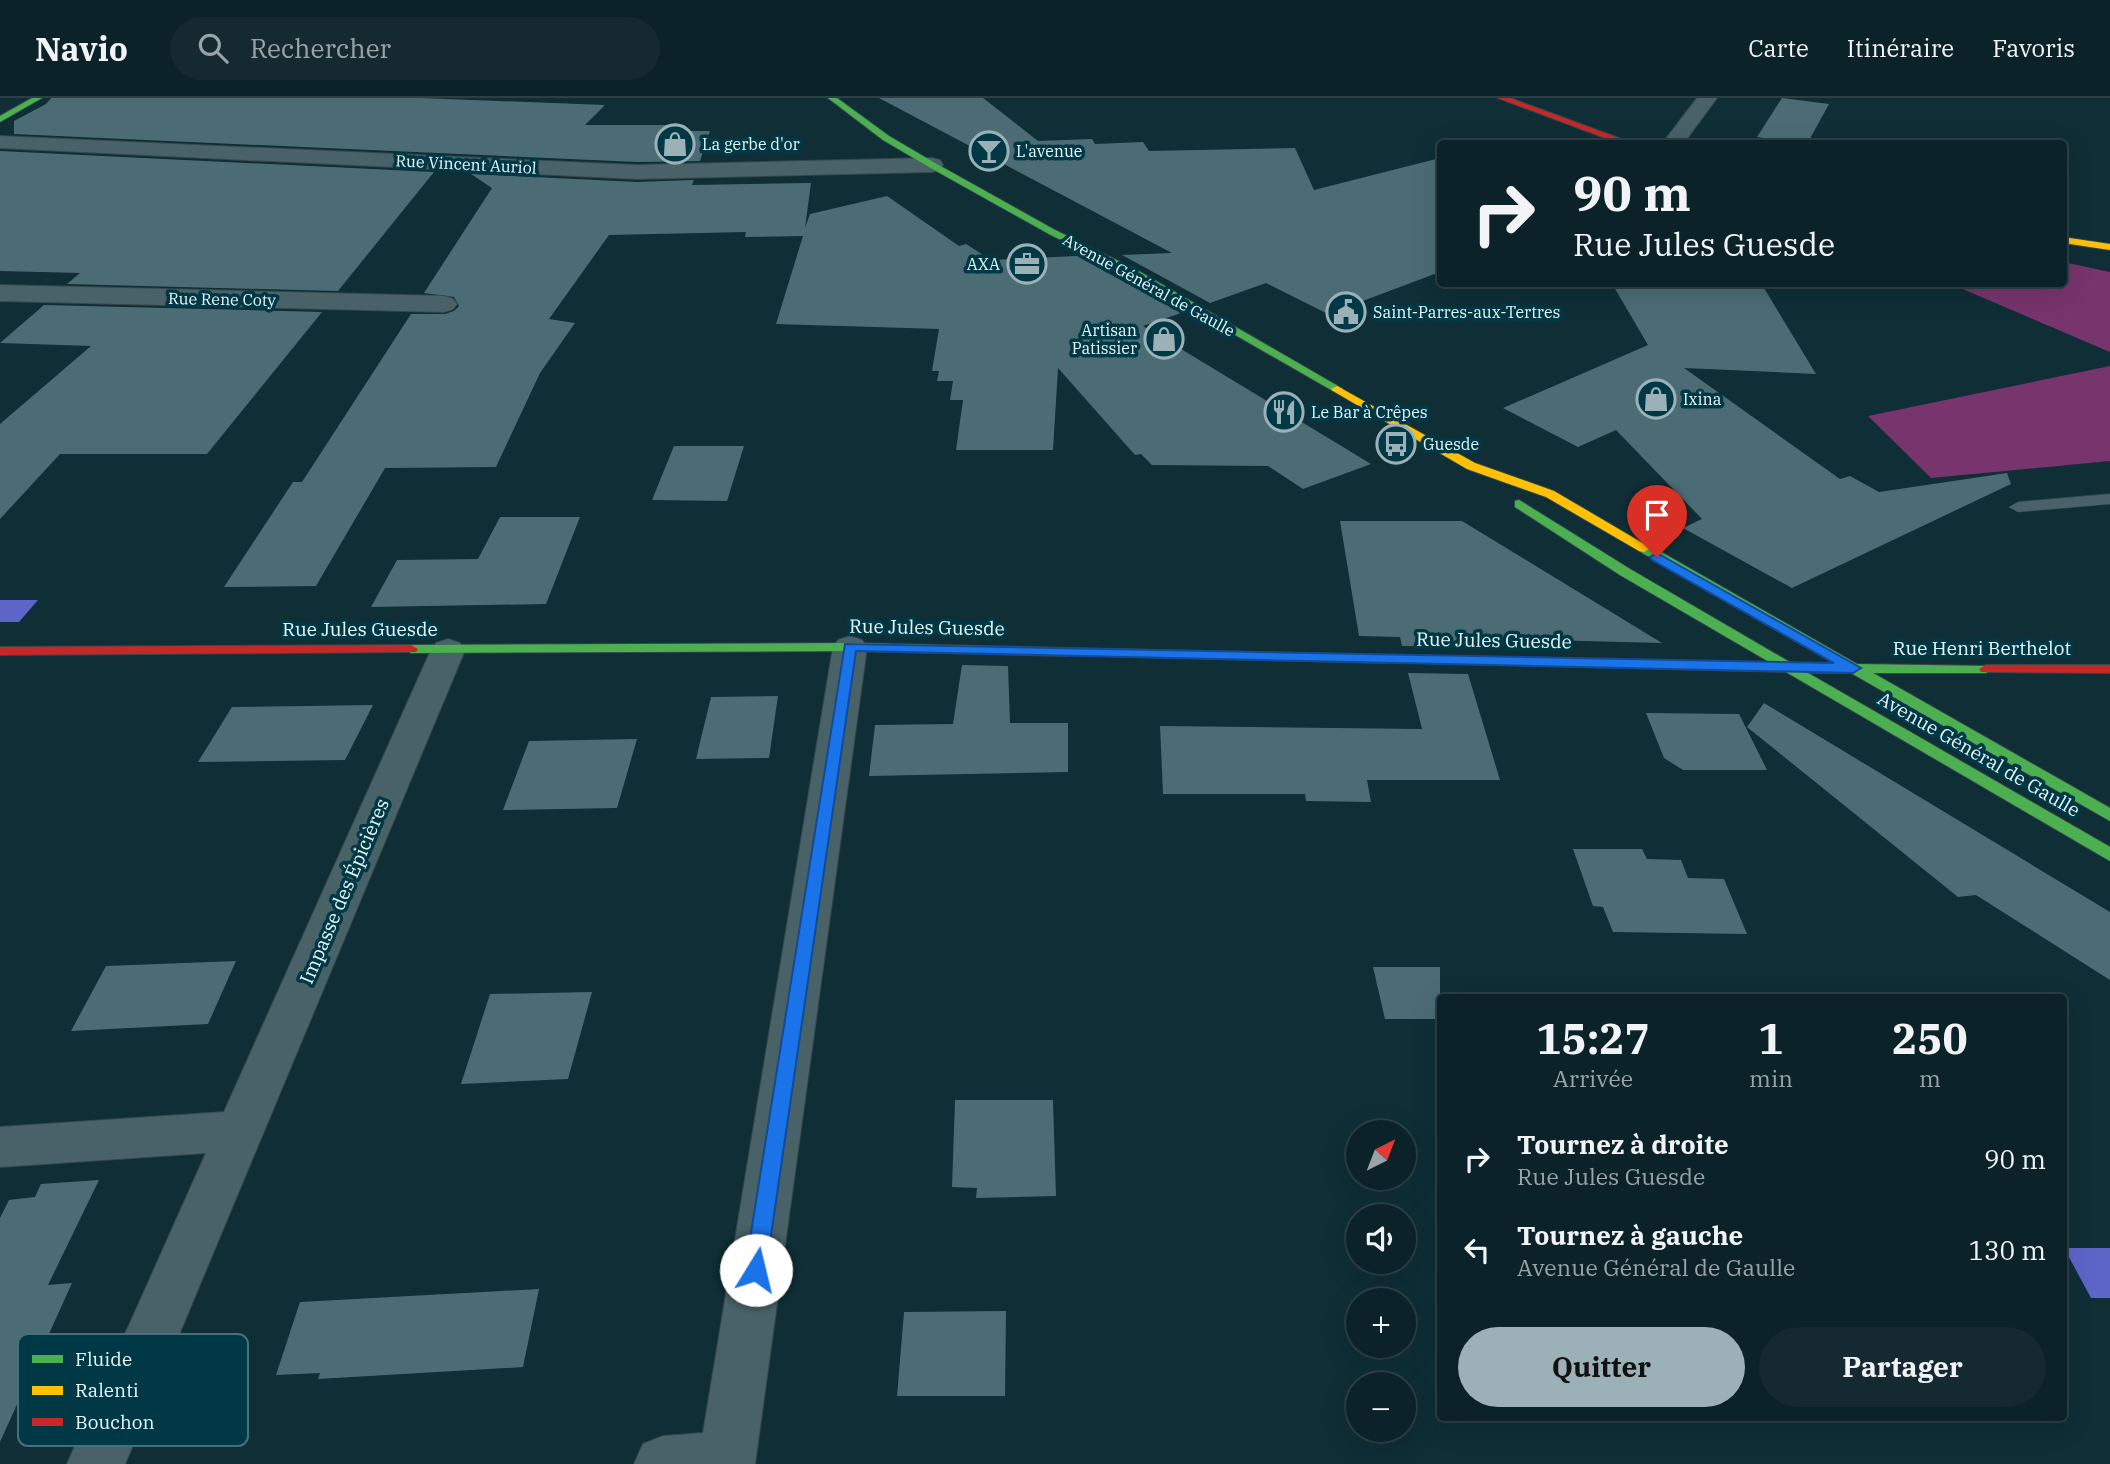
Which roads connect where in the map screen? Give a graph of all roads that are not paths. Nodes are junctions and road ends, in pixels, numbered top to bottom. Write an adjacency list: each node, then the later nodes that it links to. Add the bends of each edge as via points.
1 (38, 98): 5 (main road)
2 (832, 98): 9 (main road, Avenue Général de Gaulle)
3 (1502, 98): 6 (main road)
4 (1707, 98): 7 (street)
5 (0, 119)
6 (1619, 140)
7 (1674, 140)
8 (0, 142): 9 (street, Rue Vincent Auriol, via 637,172)
9 (932, 165): 14 (main road, Avenue Général de Gaulle, via 1133,272)
10 (2067, 241): 11 (main road)
11 (2110, 247)
12 (0, 293): 13 (street, Rue Rene Coty)
13 (444, 304)
14 (1471, 466): 20 (main road, Avenue Général de Gaulle, via 1530,513); 21 (main road, Avenue Général de Gaulle, via 1550,494)
15 (2110, 499): 16 (lane)
16 (2018, 507)
17 (850, 647): 18 (main road, Rue Jules Guesde); 20 (main road, Rue Jules Guesde); 29 (street)
18 (449, 650): 19 (main road, Rue Jules Guesde); 25 (street, Impasse des Épicières)
19 (0, 651)
20 (1789, 668): 21 (main road, Rue Jules Guesde); 24 (main road, Avenue Général de Gaulle)
21 (1853, 668): 22 (main road, Rue Henri Berthelot); 23 (main road, Avenue Général de Gaulle)
22 (2110, 669)
23 (2110, 815)
24 (2110, 856)
25 (239, 1131): 26 (street); 27 (street, Impasse des Épicières)
26 (0, 1147)
27 (152, 1334)
28 (104, 1446): 30 (street, Impasse des Épicières)
29 (727, 1462): 31 (street)
30 (96, 1464)
31 (663, 1464)

